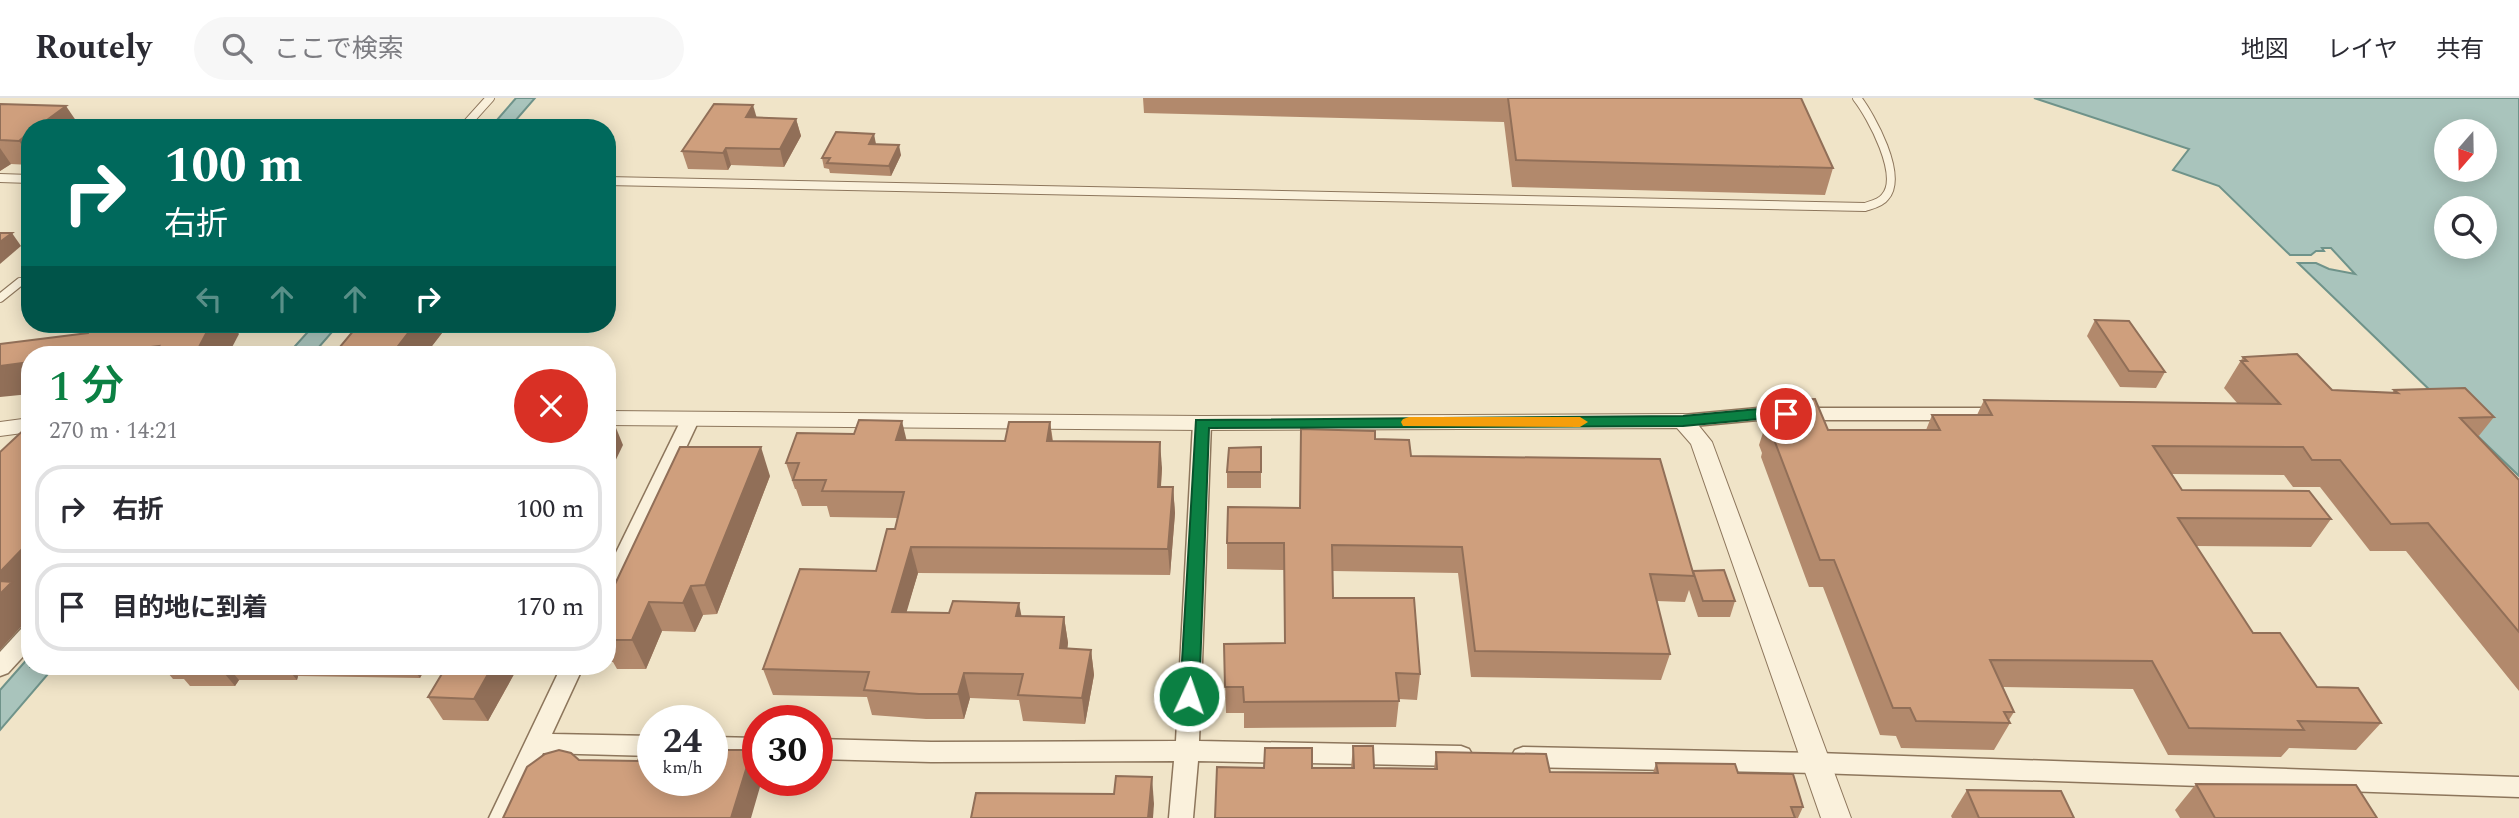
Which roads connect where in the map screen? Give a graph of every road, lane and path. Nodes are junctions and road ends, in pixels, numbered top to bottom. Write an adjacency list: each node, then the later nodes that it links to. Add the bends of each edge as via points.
1 (490, 98): 3 (lane)
2 (1857, 98): 6 (lane, via 1868,109 1881,140 1891,186 1885,198 1865,208)
3 (471, 119)
4 (0, 178): 5 (lane)
5 (21, 179)
6 (616, 181)
7 (20, 282): 8 (lane)
8 (0, 298)
9 (2020, 414): 12 (street, via 1758,414)
10 (616, 418): 11 (street)
11 (690, 420): 13 (street); 16 (street)
12 (1683, 421): 13 (street); 24 (street, via 1702,442)
13 (1202, 423): 23 (street)
14 (21, 426): 15 (street)
15 (0, 429)
16 (616, 574)
17 (21, 644): 18 (street)
18 (0, 667)
19 (568, 675): 20 (street)
20 (536, 743): 21 (street); 26 (street)
21 (637, 746)
22 (833, 749): 23 (street)
23 (1187, 751): 24 (street); 27 (street)
24 (1817, 763): 25 (street); 28 (street)
25 (2519, 787)
26 (501, 818)
27 (1181, 818)
28 (1836, 818)

